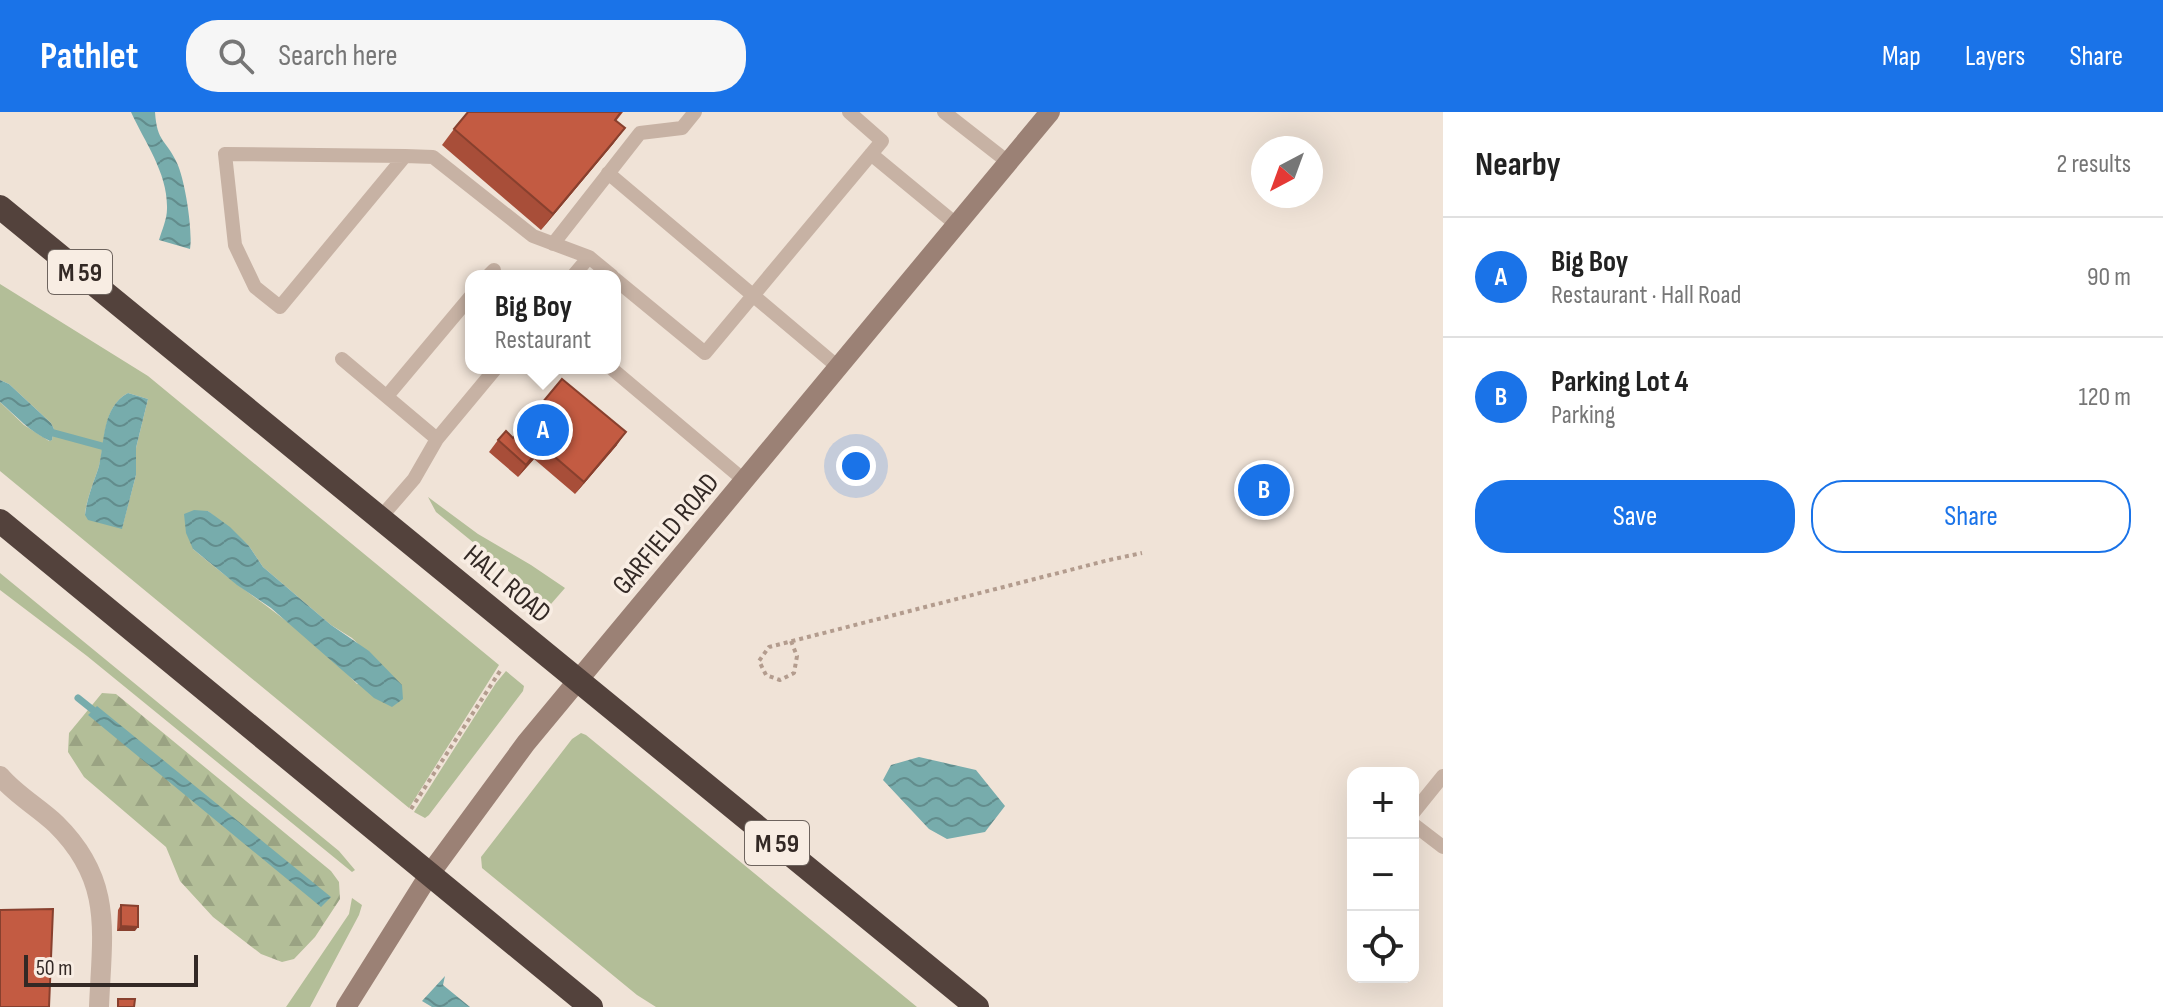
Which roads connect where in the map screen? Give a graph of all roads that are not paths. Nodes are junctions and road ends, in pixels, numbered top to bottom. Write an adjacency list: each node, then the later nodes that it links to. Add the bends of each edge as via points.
1 (695, 112): 8 (lane, via 682,128 640,133)
2 (944, 112): 7 (lane)
3 (1050, 112): 7 (main road, GARFIELD ROAD)
4 (853, 113): 5 (lane, via 882,141)
5 (871, 154): 10 (lane); 16 (lane)
6 (405, 156): 6 (lane, via 225,154 235,245 255,287 280,307); 11 (lane, via 433,157 533,236)
7 (1008, 162): 10 (main road, GARFIELD ROAD)
8 (608, 173): 11 (lane); 16 (lane)
9 (5, 213): 25 (highway, HALL ROAD / M 59)
10 (957, 225): 19 (main road, GARFIELD ROAD)
11 (553, 244): 12 (lane)
12 (589, 257): 13 (lane); 14 (lane)
13 (578, 270)
14 (605, 270)
15 (621, 284): 16 (lane, via 705,353)
16 (753, 295): 19 (lane)
17 (465, 303): 22 (lane)
18 (342, 359): 22 (lane)
19 (838, 367): 24 (main road, GARFIELD ROAD)
20 (491, 374): 23 (lane)
21 (618, 374): 24 (lane)
22 (387, 396): 23 (lane)
23 (437, 439): 25 (lane, via 414,479)
24 (745, 481): 27 (main road, GARFIELD ROAD)
25 (381, 517): 27 (highway, HALL ROAD / M 59)
26 (0, 521): 33 (highway)
27 (578, 680): 33 (main road, GARFIELD ROAD); 37 (highway, HALL ROAD / M 59)
28 (0, 776): 34 (street, via 69,838 95,881 102,907)
29 (1443, 776): 30 (lane)
30 (1419, 806)
31 (1419, 829): 32 (lane)
32 (1443, 847)
33 (429, 875): 35 (main road, GARFIELD ROAD); 36 (highway)
34 (99, 1007)
35 (346, 1007)
36 (591, 1007)
37 (977, 1007)

